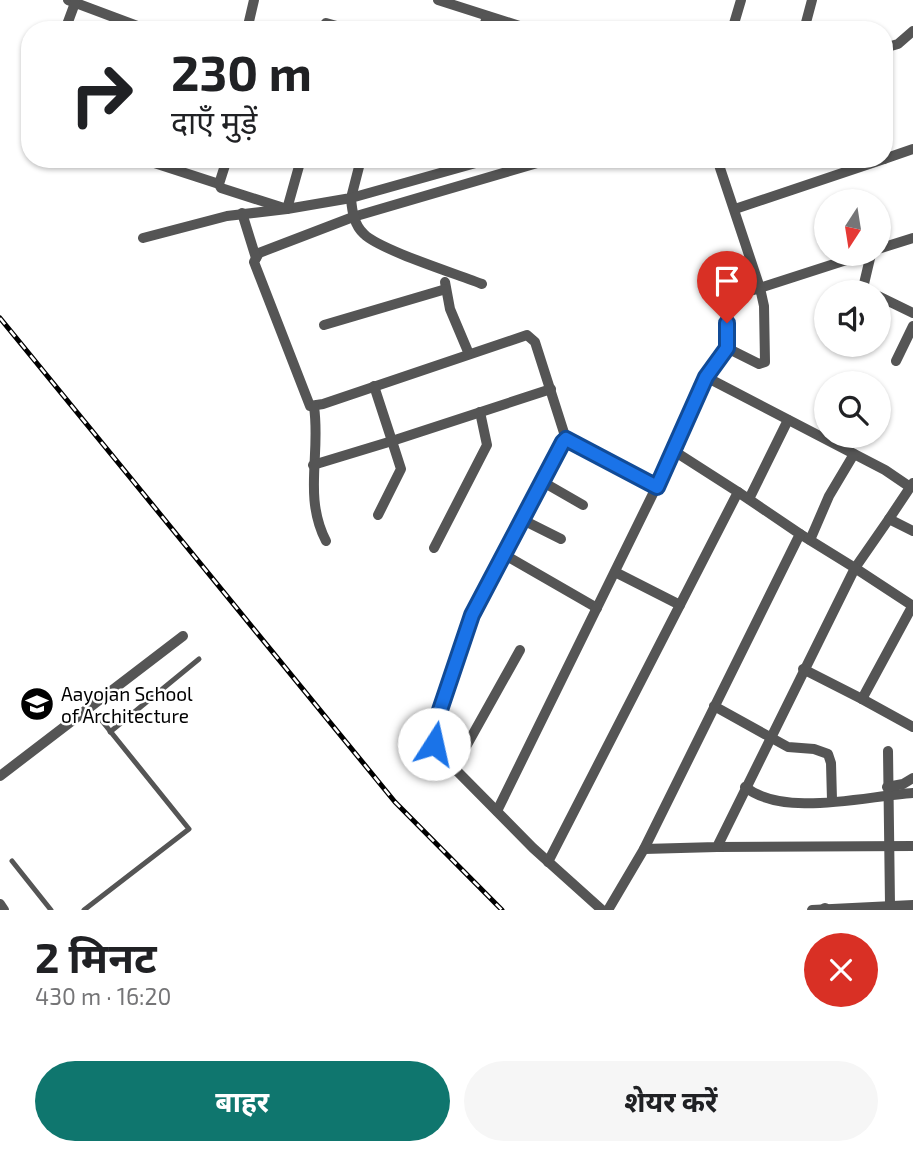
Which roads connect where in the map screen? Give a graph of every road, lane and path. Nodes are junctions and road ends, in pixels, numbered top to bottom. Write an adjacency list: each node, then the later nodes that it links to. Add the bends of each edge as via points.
1 (254, 0): 9 (street)
2 (438, 0): 6 (street)
3 (741, 0): 12 (street)
4 (811, 0): 13 (street)
5 (72, 1): 7 (street); 8 (street)
6 (487, 16): 10 (street); 11 (street)
7 (67, 21)
8 (119, 21)
9 (249, 21)
10 (486, 21)
11 (503, 21)
12 (735, 21)
13 (806, 21)
14 (913, 31): 15 (street)
15 (893, 45)
16 (913, 149): 17 (street)
17 (893, 156)
18 (174, 168): 28 (street)
19 (224, 168): 28 (street)
20 (298, 168): 30 (street)
21 (358, 168): 29 (street)
22 (442, 168): 27 (street)
23 (458, 168): 27 (street)
24 (521, 168): 33 (street)
25 (720, 168): 31 (street)
26 (857, 168): 31 (street)
27 (440, 173): 29 (street)
28 (219, 184): 30 (street)
29 (351, 198): 30 (street); 33 (street)
30 (287, 209): 32 (street)
31 (735, 209): 40 (street)
32 (242, 213): 34 (street); 37 (street)
33 (353, 218): 37 (street); 39 (street, via 363,234 380,244)
34 (143, 238)
35 (913, 238): 36 (street)
36 (891, 245)
37 (256, 258): 51 (street, via 305,400)
38 (828, 266): 40 (street)
39 (482, 284)
40 (760, 288): 45 (street, via 727,298); 45 (street, via 765,362 758,365)
41 (891, 302): 42 (street)
42 (913, 313)
43 (324, 325): 46 (street, via 446,285 450,309)
44 (913, 326): 47 (street)
45 (727, 348): 48 (street)
46 (469, 354): 49 (street); 50 (street, via 530,336)
47 (896, 361)
48 (706, 377): 53 (street); 56 (street)
49 (374, 386): 51 (street); 55 (street)
50 (551, 388): 52 (street); 54 (street)
51 (314, 407): 58 (street)
52 (480, 412): 55 (street); 73 (street, via 488,445)
53 (788, 420): 57 (street); 63 (street)
54 (566, 439): 59 (street); 61 (street)
55 (392, 441): 58 (street); 65 (street, via 401,469)
56 (674, 451): 61 (street); 62 (street)
57 (854, 454): 60 (street); 71 (street)
58 (313, 465): 72 (street, via 317,523)
59 (543, 482): 64 (street); 67 (street)
60 (911, 484): 66 (street)
61 (657, 487): 76 (street)
62 (738, 492): 63 (street); 77 (street)
63 (749, 499): 69 (street)
64 (583, 505)
65 (378, 516)
66 (889, 519): 68 (street); 75 (street)
67 (523, 520): 70 (street); 74 (street)
68 (913, 531)
69 (800, 534): 71 (street); 85 (street)
70 (561, 539)
71 (810, 540): 75 (street)
72 (326, 541)
73 (434, 548)
74 (505, 555): 79 (street); 91 (street, via 472,615 435,728 434,744)
75 (855, 568): 78 (street); 83 (street)
76 (615, 572): 77 (street); 79 (street)
77 (680, 605): 104 (street)
78 (913, 606): 84 (street)
79 (597, 608): 98 (street)
80 (183, 636): 92 (street)
81 (520, 650): 91 (street)
82 (199, 659): 88 (lane)
83 (803, 669): 84 (street); 89 (street)
84 (862, 699): 87 (street)
85 (714, 706): 89 (street); 102 (street)
86 (102, 721): 88 (lane)
87 (913, 727)
88 (110, 732): 111 (lane, via 189,829)
89 (768, 737): 94 (street); 97 (street, via 788,747 828,754)
90 (888, 751): 95 (street)
91 (454, 768): 98 (street)
92 (0, 776)
93 (913, 778): 95 (street)
94 (745, 787): 97 (street, via 771,802); 101 (street)
95 (887, 792): 96 (street); 97 (street); 99 (street)
96 (913, 793)
97 (832, 800)
98 (497, 811): 104 (street)
99 (890, 846): 100 (street); 101 (street); 106 (street)
100 (913, 846)
101 (716, 847): 102 (street)
102 (644, 849): 113 (street)
103 (12, 861): 110 (lane)
104 (548, 862): 112 (street)
105 (0, 904): 109 (street)
106 (890, 904): 107 (street); 108 (street)
107 (913, 905)
108 (825, 909): 114 (street)
109 (4, 910)
110 (51, 910)
111 (84, 910)
112 (602, 910)
113 (608, 910)
114 (812, 910)

